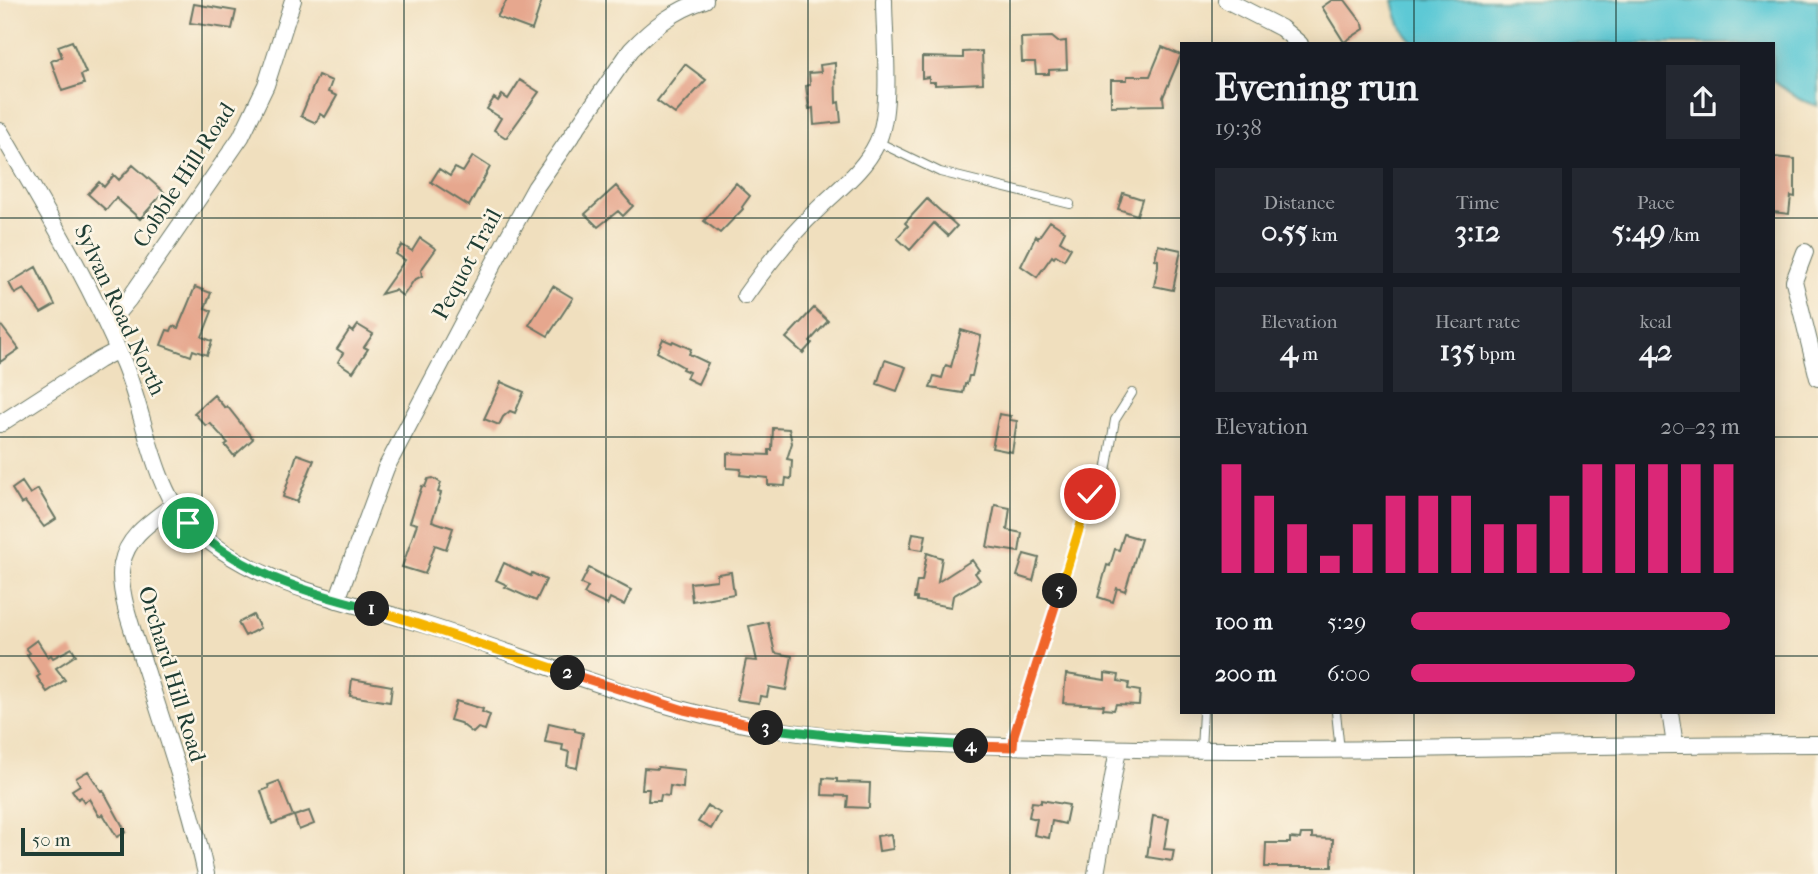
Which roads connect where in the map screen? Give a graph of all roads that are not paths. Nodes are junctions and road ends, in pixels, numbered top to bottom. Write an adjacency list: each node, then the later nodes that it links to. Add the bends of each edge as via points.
1 (293, 0): 12 (street, Cobble Hill Road, via 266,85 241,137)
2 (705, 0): 18 (street, Pequot Trail, via 668,17 631,50 535,188 386,468)
3 (884, 0): 7 (street, via 885,109)
4 (1226, 0): 5 (street, via 1281,28)
5 (1298, 42)
6 (0, 131): 12 (street, Sylvan Road North)
7 (878, 142): 8 (lane, via 940,172); 10 (street, via 856,175 775,253)
8 (1070, 204)
9 (1805, 252): 11 (street, via 1794,281)
10 (746, 296)
11 (1811, 323): 14 (street)
12 (107, 325): 13 (street, Sylvan Road North)
13 (118, 350): 16 (street); 17 (street, Sylvan Road North)
14 (1818, 377)
15 (1132, 393): 24 (lane, via 1115,420 1105,477 1090,494)
16 (0, 424)
17 (173, 505): 18 (street, Sylvan Road North, via 196,530 256,570); 28 (street, Orchard Hill Road, via 135,537 123,559 121,581)
18 (337, 600): 24 (street, Sylvan Road North, via 640,697 737,723 861,739)
19 (1203, 714): 26 (lane)
20 (1336, 714): 27 (lane)
21 (1670, 714): 23 (street)
22 (1818, 744): 23 (street, Sylvan Road North)
23 (1675, 745): 27 (street, Sylvan Road North)
24 (1013, 747): 25 (street, Sylvan Road North)
25 (1118, 749): 26 (street, Sylvan Road North); 29 (street)
26 (1201, 750): 27 (street, Sylvan Road North)
27 (1340, 751)
28 (206, 874)
29 (1096, 874)

